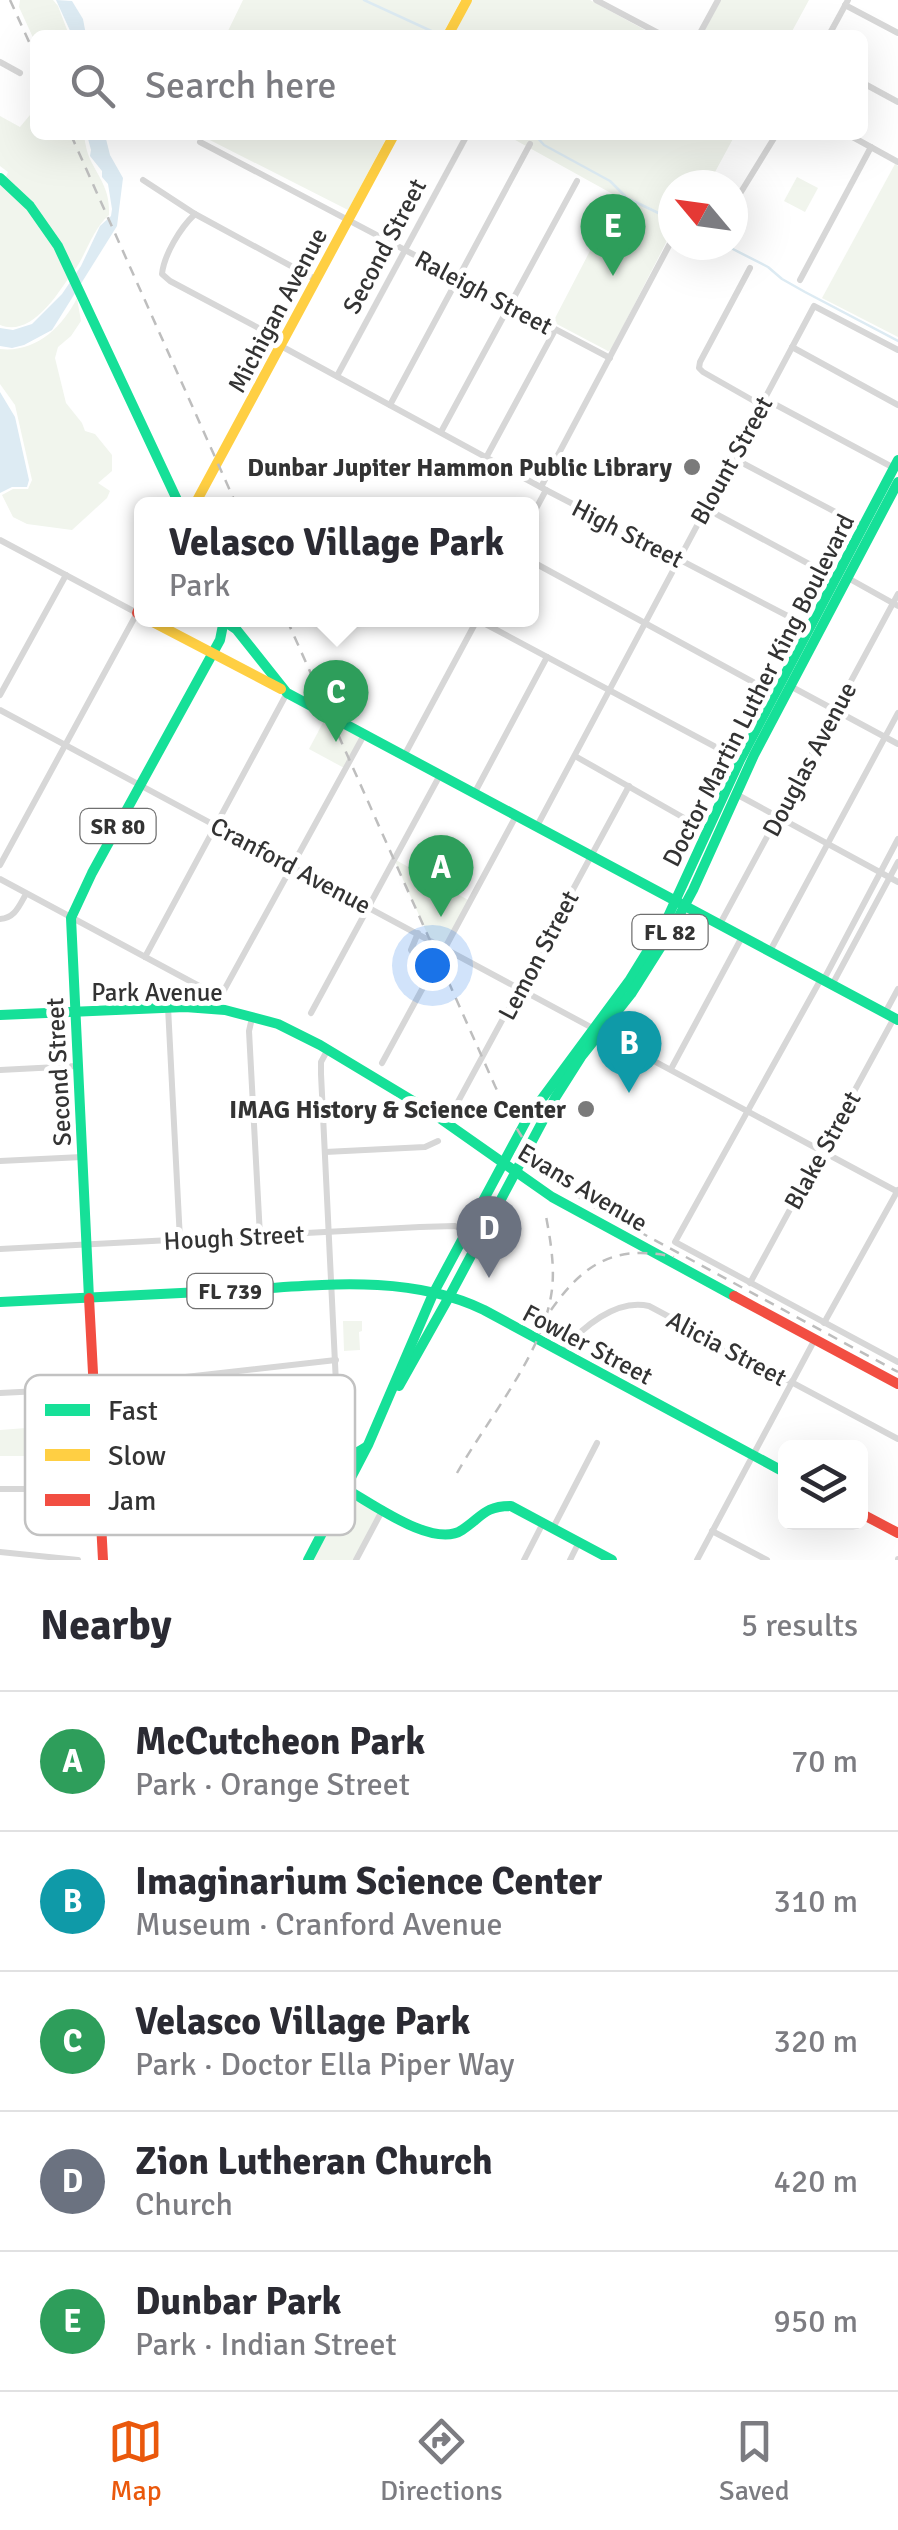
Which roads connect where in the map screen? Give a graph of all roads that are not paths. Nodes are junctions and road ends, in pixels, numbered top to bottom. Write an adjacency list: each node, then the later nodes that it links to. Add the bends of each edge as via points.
1 (467, 0): 5 (main road)
2 (718, 0): 7 (street)
3 (599, 1): 6 (street)
4 (846, 2): 8 (street); 9 (street)
5 (451, 30)
6 (653, 30)
7 (702, 30)
8 (832, 30)
9 (898, 33)
10 (0, 62): 11 (street)
11 (20, 73)
12 (868, 86): 13 (street)
13 (898, 102)
14 (391, 140): 27 (main road, Michigan Avenue)
15 (464, 140): 28 (street, Second Street)
16 (773, 140): 25 (street)
17 (858, 140): 20 (street)
18 (200, 142): 27 (street, Raleigh Street)
19 (530, 144): 31 (street)
20 (871, 147): 21 (street); 33 (street)
21 (898, 162)
22 (0, 178): 50 (main road, via 38,216 69,268)
23 (143, 180): 26 (street)
24 (577, 180): 34 (street)
25 (748, 181)
26 (195, 214): 32 (street); 36 (street, High Street, via 162,274)
27 (348, 221): 28 (street, Raleigh Street); 32 (main road, Michigan Avenue)
28 (405, 250): 31 (street, Raleigh Street); 40 (street, Second Street)
29 (661, 260): 39 (street)
30 (750, 268): 41 (street, via 699,368)
31 (457, 278): 34 (street, Raleigh Street); 42 (street)
32 (316, 280): 36 (main road, Michigan Avenue)
33 (800, 280)
34 (510, 306): 35 (street, Raleigh Street); 44 (street)
35 (556, 330): 39 (street, Raleigh Street); 45 (street)
36 (282, 344): 40 (street, High Street); 51 (main road, Michigan Avenue)
37 (792, 347): 38 (street, Blount Street, via 814,306); 41 (street, Blount Street); 43 (street)
38 (898, 350)
39 (610, 358): 49 (street)
40 (337, 376): 42 (street, High Street)
41 (763, 402): 46 (street, Blount Street); 47 (street)
42 (390, 405): 44 (street, High Street)
43 (898, 405)
44 (441, 432): 45 (street, High Street)
45 (487, 456): 49 (street, High Street)
46 (733, 458): 53 (street, Blount Street); 54 (street)
47 (896, 464): 54 (main road, Doctor Martin Luther King Boulevard / FL 82)
48 (898, 482): 59 (main road, Doctor Martin Luther King Boulevard / FL 82)
49 (544, 488): 52 (street); 56 (street, High Street)
50 (176, 497)
51 (199, 497)
52 (539, 500)
53 (706, 508): 56 (street, Blount Street); 59 (street)
54 (862, 526): 59 (main road, Doctor Martin Luther King Boulevard / FL 82); 59 (main road)
55 (0, 540): 58 (street)
56 (679, 559): 64 (street, Blount Street); 70 (street, High Street)
57 (539, 566): 64 (street)
58 (66, 575): 62 (street); 77 (street)
59 (844, 575): 61 (street); 70 (main road, Doctor Martin Luther King Boulevard / FL 82)
60 (898, 594): 61 (street, Douglas Avenue)
61 (896, 605): 79 (street, Douglas Avenue)
62 (134, 608)
63 (134, 622): 85 (street)
64 (645, 624): 74 (street, Blount Street); 76 (street)
65 (162, 627): 71 (main road)
66 (223, 627): 71 (main road, Second Street / SR 80)
67 (234, 627): 75 (main road)
68 (473, 627): 86 (street)
69 (491, 627): 72 (street)
70 (814, 630): 73 (main road, Doctor Martin Luther King Boulevard / FL 82); 76 (main road, Doctor Martin Luther King Boulevard / FL 82)
71 (212, 654): 75 (main road); 91 (main road, Second Street / SR 80)
72 (548, 656): 74 (street); 94 (street)
73 (790, 686): 79 (street); 88 (main road, Doctor Martin Luther King Boulevard / FL 82)
74 (610, 690): 87 (street, Blount Street); 89 (street)
75 (288, 693): 82 (main road); 97 (street)
76 (775, 694): 81 (main road, Doctor Martin Luther King Boulevard / FL 82)
77 (0, 695)
78 (0, 710): 85 (street, Cranford Avenue)
79 (836, 710): 83 (street); 96 (street, Douglas Avenue)
80 (898, 714): 83 (street)
81 (762, 720): 88 (main road); 89 (main road, Doctor Martin Luther King Boulevard / FL 82)
82 (364, 735): 86 (main road); 105 (street)
83 (886, 737): 84 (street); 101 (street)
84 (898, 744)
85 (65, 745): 91 (street, Cranford Avenue); 104 (street)
86 (404, 756): 90 (main road)
87 (575, 756): 92 (street); 98 (street, Blount Street)
88 (754, 756): 93 (main road, Doctor Martin Luther King Boulevard / FL 82)
89 (740, 760): 93 (main road); 99 (main road, Doctor Martin Luther King Boulevard / FL 82)
90 (440, 775): 94 (main road); 112 (street)
91 (140, 785): 97 (street, Cranford Avenue); 113 (main road, Second Street / SR 80)
92 (628, 786): 99 (street); 102 (street, Lemon Street)
93 (737, 791): 96 (street); 111 (main road, Doctor Martin Luther King Boulevard / FL 82)
94 (474, 794): 95 (main road)
95 (516, 816): 98 (main road); 118 (street)
96 (778, 817): 101 (street); 115 (street, Douglas Avenue)
97 (216, 825): 105 (street, Cranford Avenue); 120 (street)
98 (537, 828): 102 (main road)
99 (707, 830): 111 (main road, Doctor Martin Luther King Boulevard / FL 82)
100 (898, 839): 106 (street)
101 (828, 844): 106 (street); 119 (street)
102 (591, 856): 111 (main road); 122 (street, Lemon Street)
103 (898, 862): 107 (street)
104 (0, 865)
105 (292, 866): 112 (street, Cranford Avenue); 120 (street, via 223,992 210,992)
106 (880, 872): 107 (street); 121 (street)
107 (890, 877): 109 (street); 121 (street)
108 (0, 879): 110 (street)
109 (898, 882)
110 (26, 893): 113 (street); 114 (street, via 15,913)
111 (681, 902): 115 (main road); 130 (main road, Doctor Martin Luther King Boulevard / FL 82, via 655,958)
112 (368, 906): 116 (street, Cranford Avenue); 126 (street)
113 (71, 918): 120 (street); 125 (main road, Second Street / SR 80)
114 (0, 919)
115 (720, 924): 117 (main road)
116 (418, 934): 118 (street, Cranford Avenue); 132 (street, via 411,950 427,970 426,982)
117 (742, 936): 119 (main road); 134 (street)
118 (445, 948): 122 (street, Cranford Avenue)
119 (770, 952): 121 (main road)
120 (145, 957)
121 (825, 982): 129 (main road); 136 (street)
122 (521, 988): 130 (street, Cranford Avenue); 137 (street, Lemon Street)
123 (898, 989): 129 (street, Blake Street)
124 (168, 1007): 125 (main road, Park Avenue); 128 (main road, Park Avenue); 149 (street)
125 (74, 1012): 127 (main road, Park Avenue); 133 (main road, Second Street / SR 80)
126 (311, 1013)
127 (0, 1015)
128 (252, 1016): 131 (main road, Evans Avenue); 148 (street)
129 (892, 1017): 139 (street, Blake Street)
130 (598, 1029): 134 (street, Cranford Avenue); 143 (main road, Doctor Martin Luther King Boulevard / FL 82, via 534,1108); 144 (main road, Doctor Martin Luther King Boulevard / FL 82)
131 (327, 1050): 137 (main road, Evans Avenue); 140 (street, via 321,1062)
132 (382, 1063)
133 (77, 1066): 135 (street); 141 (main road, Second Street / SR 80)
134 (670, 1069): 136 (street, Cranford Avenue)
135 (0, 1070)
136 (748, 1111): 139 (street, Cranford Avenue); 152 (street, via 675,1242)
137 (446, 1123): 143 (main road, Evans Avenue)
138 (438, 1142): 140 (street)
139 (821, 1150): 145 (street, Cranford Avenue); 152 (street, Blake Street)
140 (325, 1152): 146 (street)
141 (82, 1158): 142 (street); 150 (main road, Second Street / SR 80)
142 (0, 1161)
143 (503, 1163): 144 (main road, Evans Avenue); 147 (main road, Doctor Martin Luther King Boulevard / FL 82)
144 (515, 1172): 155 (main road, FL 82); 160 (main road, Evans Avenue)
145 (898, 1191): 159 (street)
146 (329, 1232): 147 (street, Hough Street, via 455,1226); 148 (street, Hough Street); 153 (street)
147 (468, 1232): 154 (main road, Doctor Martin Luther King Boulevard / FL 82)
148 (260, 1236): 149 (street, Hough Street)
149 (180, 1240): 150 (street, Hough Street)
150 (87, 1245): 151 (street, Hough Street); 156 (main road, Second Street / SR 80)
151 (0, 1249)
152 (750, 1283): 159 (street)
153 (332, 1285): 154 (main road, Fowler Street / FL 739); 156 (main road, Fowler Street / FL 739); 162 (street)
154 (432, 1294): 155 (main road, Fowler Street / FL 739); 158 (main road, FL 82)
155 (449, 1296): 161 (main road, Fowler Street / FL 739); 164 (main road, FL 82)
156 (89, 1298): 157 (main road, Fowler Street); 165 (main road, Second Street)
157 (0, 1302)
158 (424, 1314): 164 (main road); 172 (main road, FL 82)
159 (824, 1323): 163 (street)
160 (815, 1339): 168 (street); 169 (main road, Evans Avenue)
161 (561, 1352): 168 (street, Alicia Street, via 606,1315 642,1304); 177 (main road, Fowler Street / FL 739)
162 (336, 1360): 166 (street); 167 (street)
163 (898, 1362)
164 (410, 1368): 172 (main road, FL 82)
165 (93, 1375)
166 (202, 1375)
167 (337, 1375)
168 (792, 1383): 173 (street, Alicia Street); 177 (street)
169 (898, 1384)
170 (25, 1391): 171 (street)
171 (0, 1393)
172 (384, 1410): 175 (main road, FL 82)
173 (898, 1439)
174 (598, 1443): 185 (street)
175 (368, 1445): 176 (main road); 179 (main road, FL 82)
176 (355, 1454)
177 (752, 1455): 178 (main road, Fowler Street / FL 739); 186 (street)
178 (778, 1469)
179 (355, 1472)
180 (0, 1489): 181 (street)
181 (25, 1489)
182 (355, 1495): 183 (main road)
183 (383, 1509): 185 (main road, via 445,1537 498,1505); 196 (street)
184 (868, 1517): 187 (main road)
185 (548, 1525): 190 (main road); 197 (street)
186 (712, 1531): 200 (street); 201 (street)
187 (898, 1533)
188 (102, 1535): 194 (main road, Second Street)
189 (322, 1535): 195 (main road, FL 82)
190 (579, 1542): 198 (street); 199 (main road)
191 (0, 1552): 192 (street)
192 (18, 1557): 193 (street)
193 (78, 1560)
194 (103, 1560)
195 (308, 1560)
196 (356, 1560)
197 (524, 1560)
198 (570, 1560)
199 (612, 1560)
200 (697, 1560)
201 (767, 1560)

